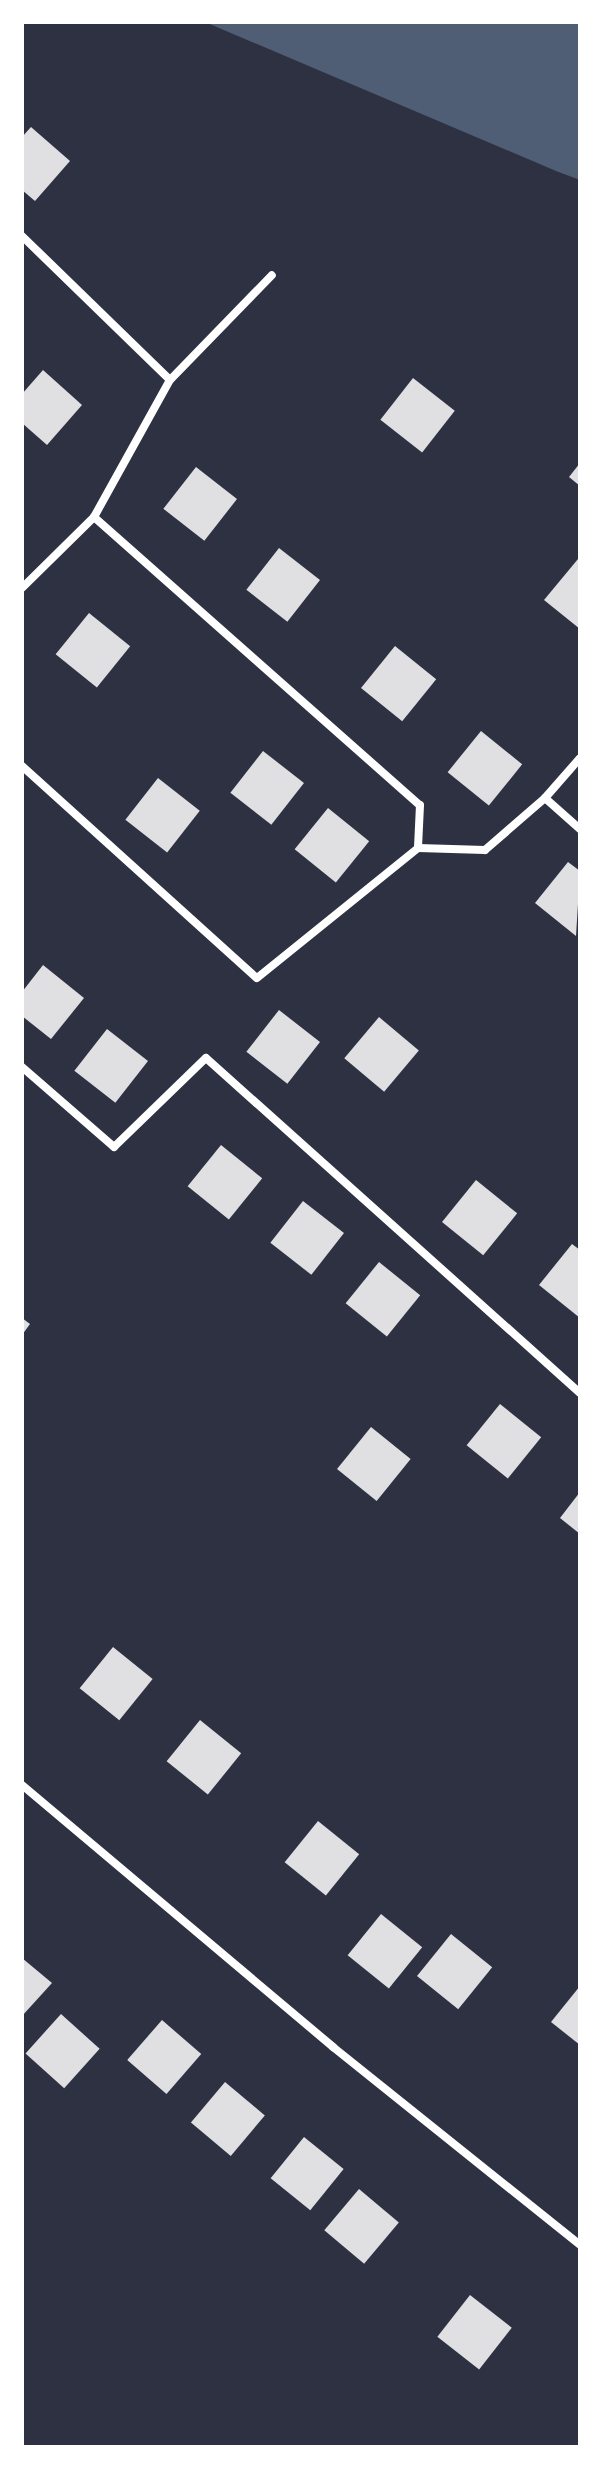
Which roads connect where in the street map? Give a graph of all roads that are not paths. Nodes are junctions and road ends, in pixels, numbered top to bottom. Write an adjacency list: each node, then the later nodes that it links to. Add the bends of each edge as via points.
1 (22, 236): 3 (street)
2 (272, 275): 3 (street)
3 (170, 380): 4 (street)
4 (94, 517): 5 (street); 10 (street, via 420,805)
5 (22, 588)
6 (580, 758): 8 (street)
7 (22, 766): 10 (street, via 257,978)
8 (545, 798): 9 (street); 10 (street, via 485,850)
9 (580, 829)
10 (418, 848)
11 (22, 1067): 12 (street, via 114,1147 206,1058)
12 (580, 1393)
13 (22, 1785): 14 (street, via 333,2047)
14 (580, 2245)

